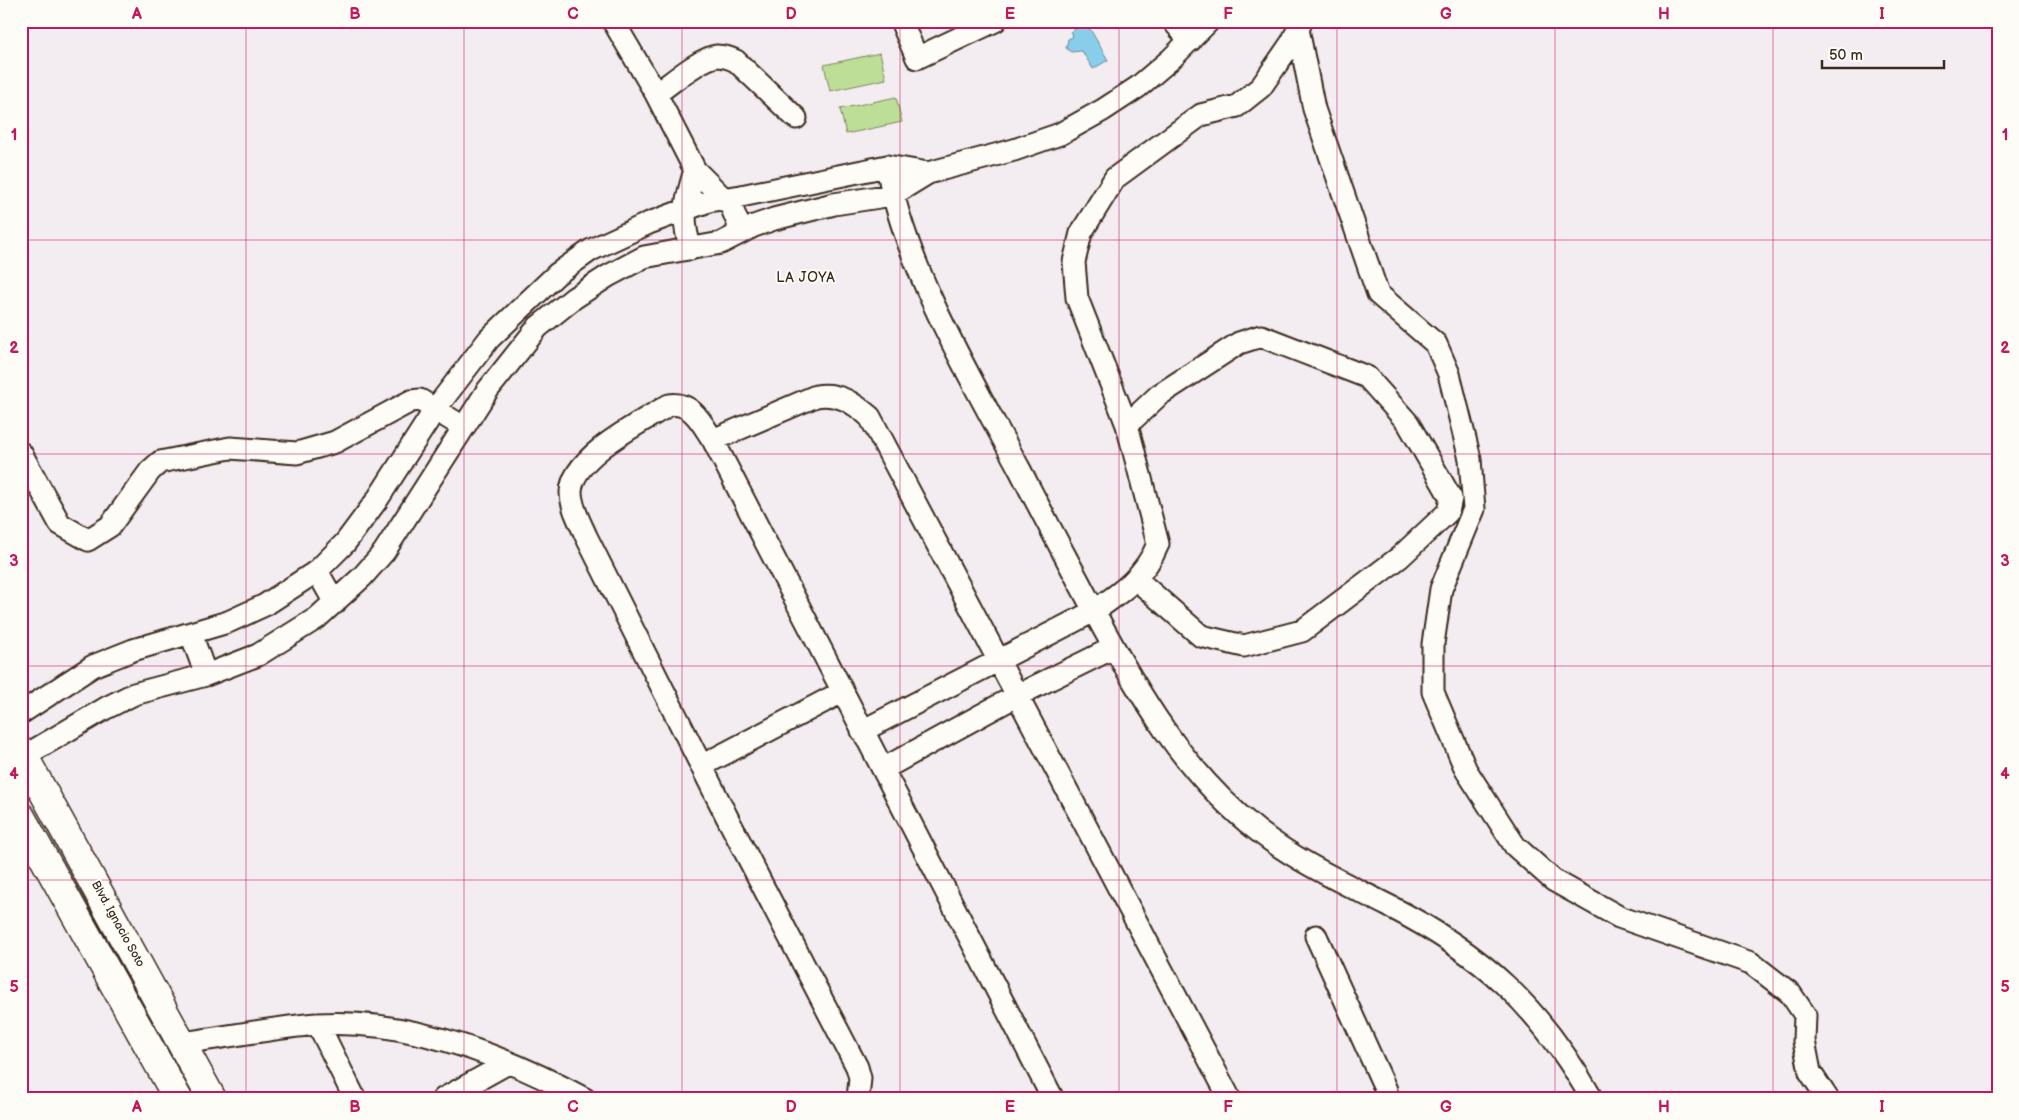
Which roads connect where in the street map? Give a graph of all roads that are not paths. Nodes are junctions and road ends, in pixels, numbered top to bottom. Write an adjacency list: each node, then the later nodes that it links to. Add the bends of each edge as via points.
1 (613, 21): 8 (street)
2 (901, 21): 3 (street, via 917,58)
3 (995, 21)
4 (1173, 21): 7 (street)
5 (1209, 21): 7 (street)
6 (1300, 25): 19 (street, via 1261,87 1237,106 1201,114 1115,178 1082,233 1074,262 1077,298); 53 (street, via 1314,109 1378,294 1436,344 1449,374 1470,459 1474,509 1441,589 1433,644 1433,692 1466,770 1515,846 1553,880 1619,916 1751,963 1790,994 1805,1015 1804,1040 1810,1072)
7 (1190, 41): 12 (street, via 1138,87 1060,134)
8 (656, 94): 9 (street, via 705,61 716,56 726,57 736,61); 11 (street)
9 (796, 118)
10 (887, 166): 12 (street); 13 (street); 14 (street)
11 (695, 170): 14 (street); 15 (street)
12 (928, 173): 13 (street)
13 (892, 195): 16 (street, via 834,204 774,219); 26 (street, via 925,282 974,384)
14 (724, 197): 15 (street); 16 (street, via 735,215)
15 (684, 208): 17 (street, via 685,231); 18 (street, via 591,250 557,274 489,339)
16 (738, 234): 17 (street, via 721,243)
17 (691, 249): 20 (street, via 644,257 574,298 538,327 486,392)
18 (436, 408): 20 (street); 22 (street, via 420,400 411,401 335,442 297,453 230,448 160,462 110,526 88,540 60,524); 23 (street, via 377,500 344,544)
19 (1127, 425): 24 (street, via 1158,544 1151,562); 24 (street, via 1159,395 1239,343 1261,336 1367,377 1408,422 1451,498 1448,512 1400,557 1302,631 1244,646 1201,636)
20 (463, 427): 25 (street, via 384,552)
21 (713, 440): 29 (street, via 816,396 828,394 857,406 870,417); 31 (street); 36 (street, via 688,407 678,403 669,405 592,455 573,481 571,491 572,503 586,536)
22 (21, 453)
23 (317, 571): 25 (street); 27 (street, via 265,604 228,622)
24 (1136, 579): 26 (street)
25 (335, 603): 30 (street, via 258,655)
26 (1094, 611): 28 (street); 29 (street)
27 (191, 634): 30 (street); 33 (street, via 106,660)
28 (1113, 648): 32 (street); 52 (street, via 1181,754 1216,794 1290,855 1454,943 1491,970 1538,1018 1571,1061)
29 (998, 661): 32 (street); 34 (street)
30 (206, 675): 35 (street, via 134,694)
31 (842, 692): 34 (street); 36 (street)
32 (1016, 696): 37 (street); 50 (street)
33 (21, 713)
34 (862, 730): 37 (street)
35 (22, 755): 41 (main road, Blvd. Ignacio Soto)
36 (703, 765): 48 (street, via 857,1066 860,1078)
37 (883, 769): 49 (street)
38 (21, 817): 43 (main road)
39 (1316, 936): 51 (street, via 1386,1090)
40 (318, 1024): 41 (street); 42 (street, via 366,1025 415,1033); 45 (street)
41 (182, 1043): 44 (main road, Blvd. Ignacio Soto)
42 (508, 1063): 46 (street); 47 (street)
43 (178, 1099)
44 (212, 1099)
45 (355, 1099)
46 (443, 1099)
47 (584, 1099)
48 (858, 1099)
49 (1054, 1099)
50 (1230, 1099)
51 (1387, 1099)
52 (1592, 1099)
53 (1828, 1099)

